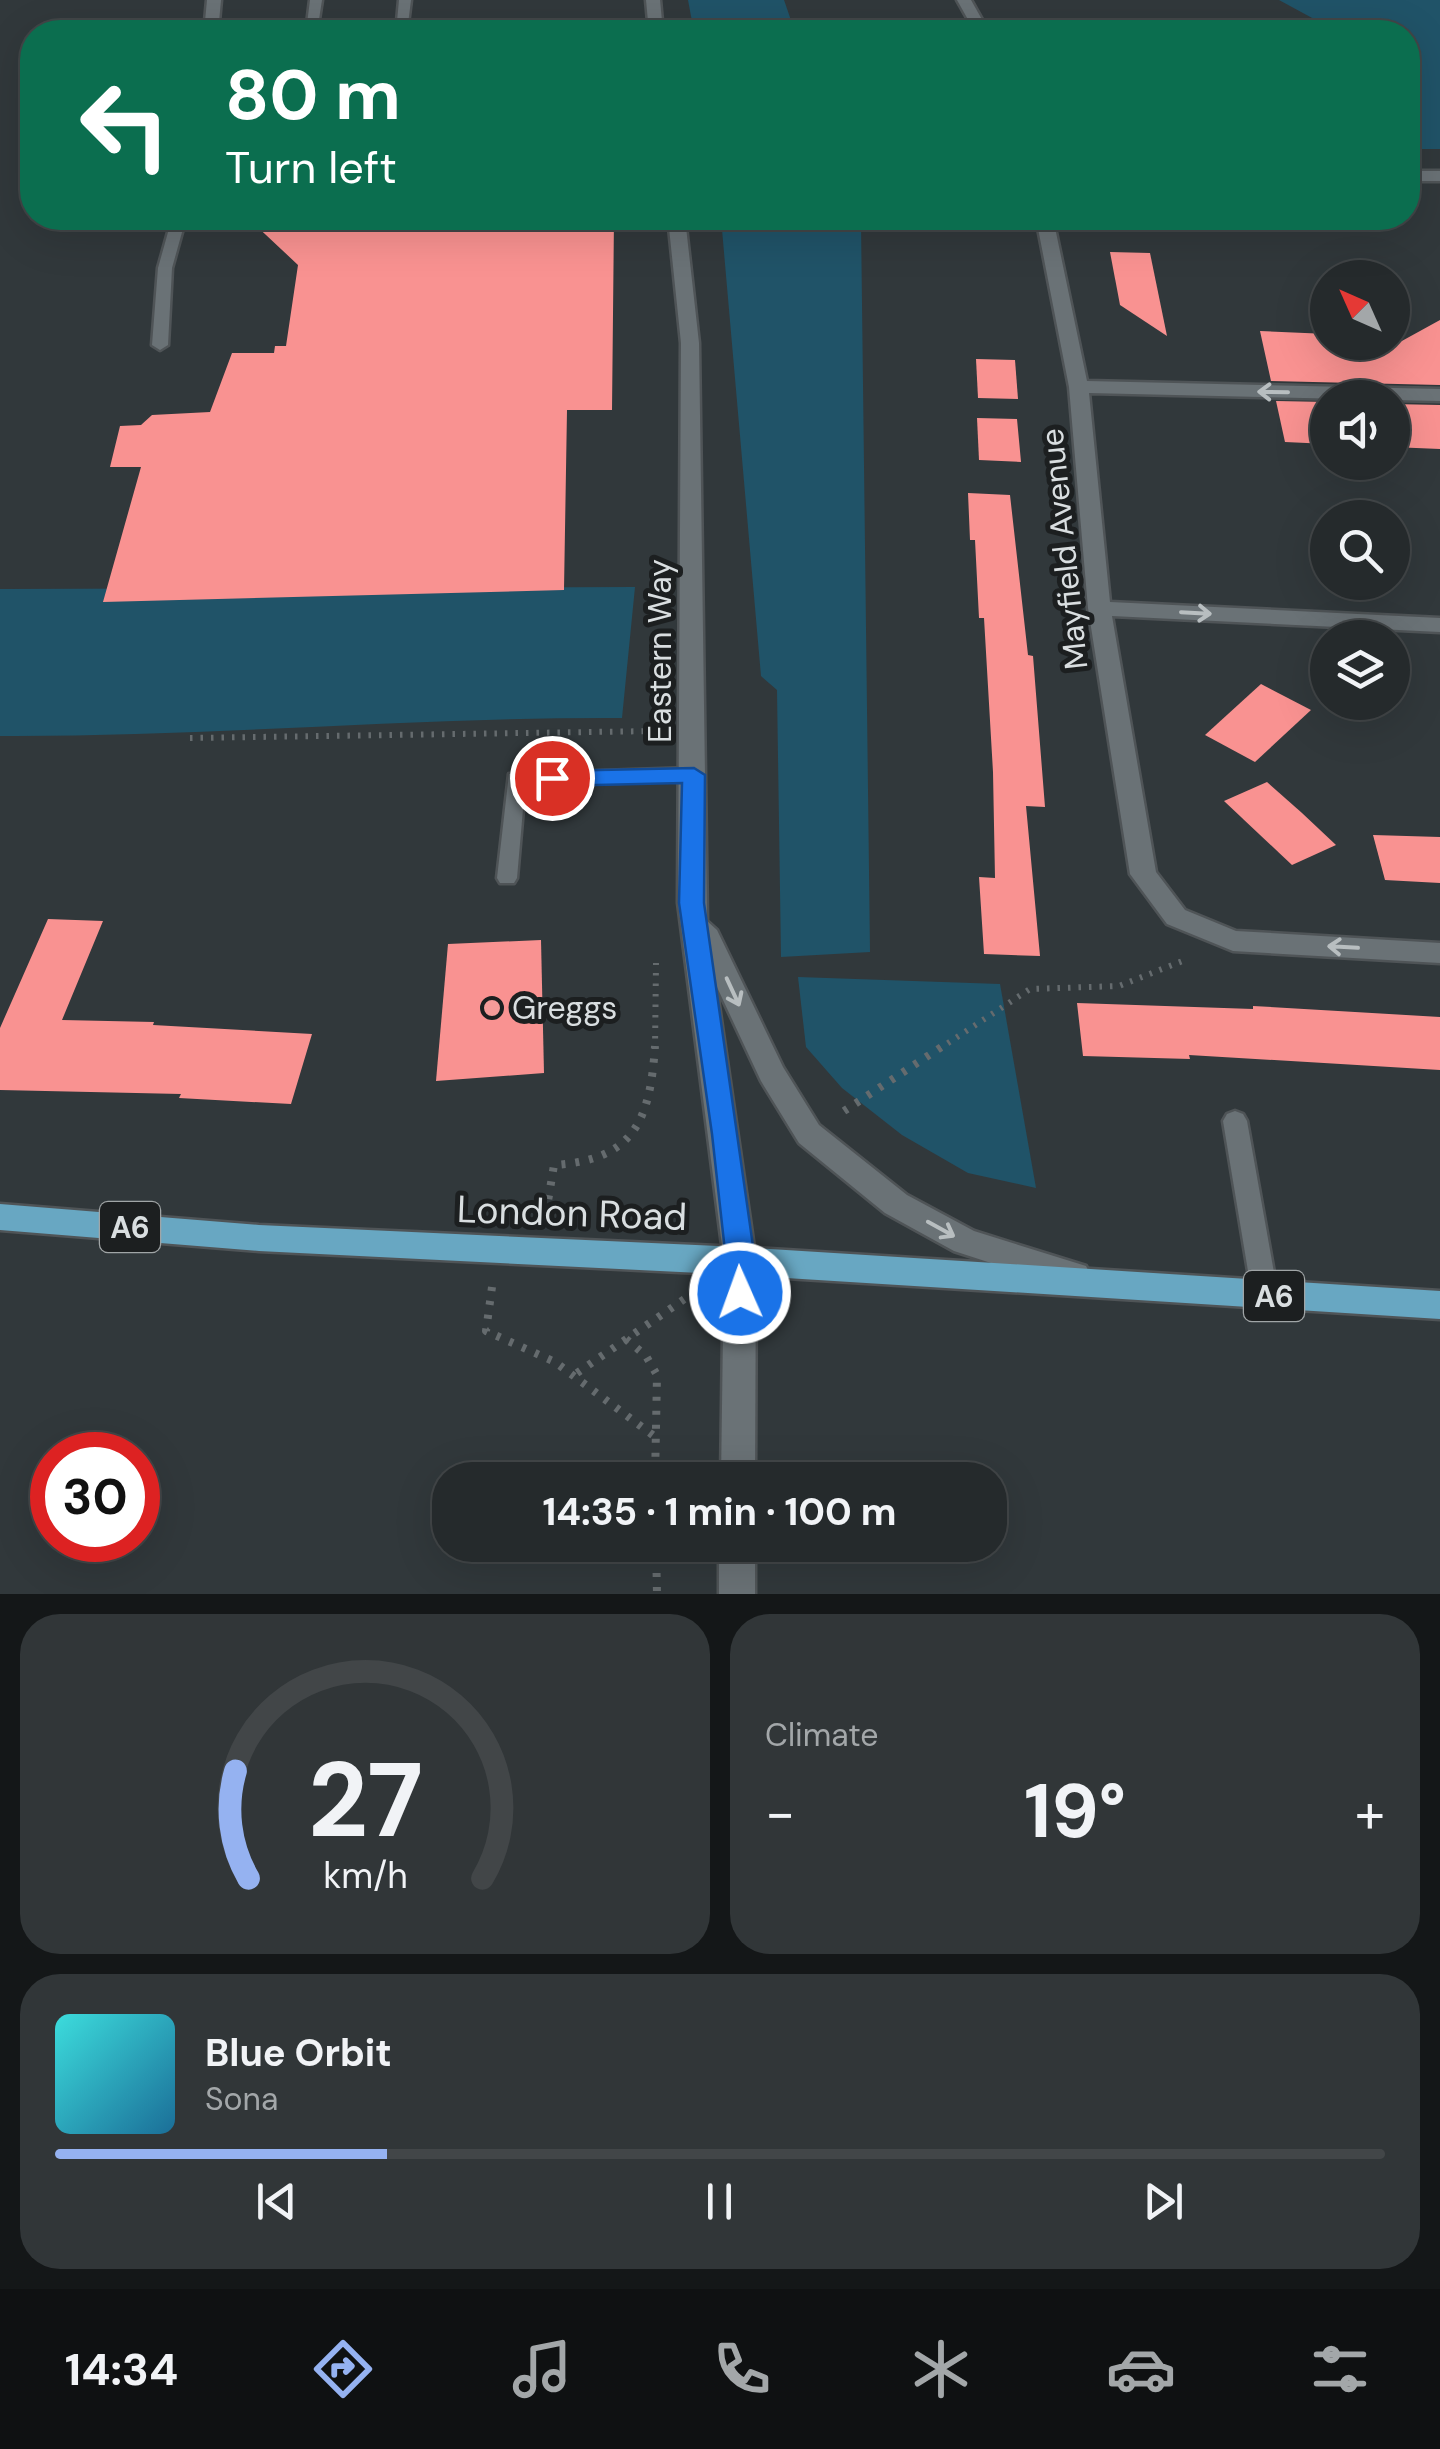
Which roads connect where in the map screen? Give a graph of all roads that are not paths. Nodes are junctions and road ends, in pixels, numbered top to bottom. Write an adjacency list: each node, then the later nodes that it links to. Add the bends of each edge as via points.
1 (176, 230): 4 (lane, via 165,268)
2 (677, 230): 9 (street, Eastern Way, via 690,342)
3 (1046, 230): 5 (street, Mayfield Avenue)
4 (160, 345)
5 (1079, 388): 6 (street, one-way to 5); 7 (street, Mayfield Avenue)
6 (1440, 395)
7 (1099, 608): 8 (street, one-way to 8); 12 (street, Mayfield Avenue, one-way to 7, via 1232,941 1176,917 1143,874)
8 (1440, 625)
9 (694, 775): 10 (lane, via 516,779); 11 (street, Eastern Way)
10 (508, 878)
11 (692, 903): 15 (street, Eastern Way); 16 (street, one-way to 16, via 770,1073 809,1134 896,1204 965,1242)
12 (1440, 953)
13 (1235, 1121): 17 (lane)
14 (0, 1216): 15 (main road, London Road / A6, via 259,1238)
15 (740, 1260): 16 (main road, London Road / A6); 19 (street, Eastern Way)
16 (1108, 1286): 17 (main road, London Road / A6)
17 (1265, 1296): 18 (main road, London Road / A6)
18 (1440, 1306)
19 (738, 1462)
20 (737, 1562): 21 (street)
21 (737, 1594)

